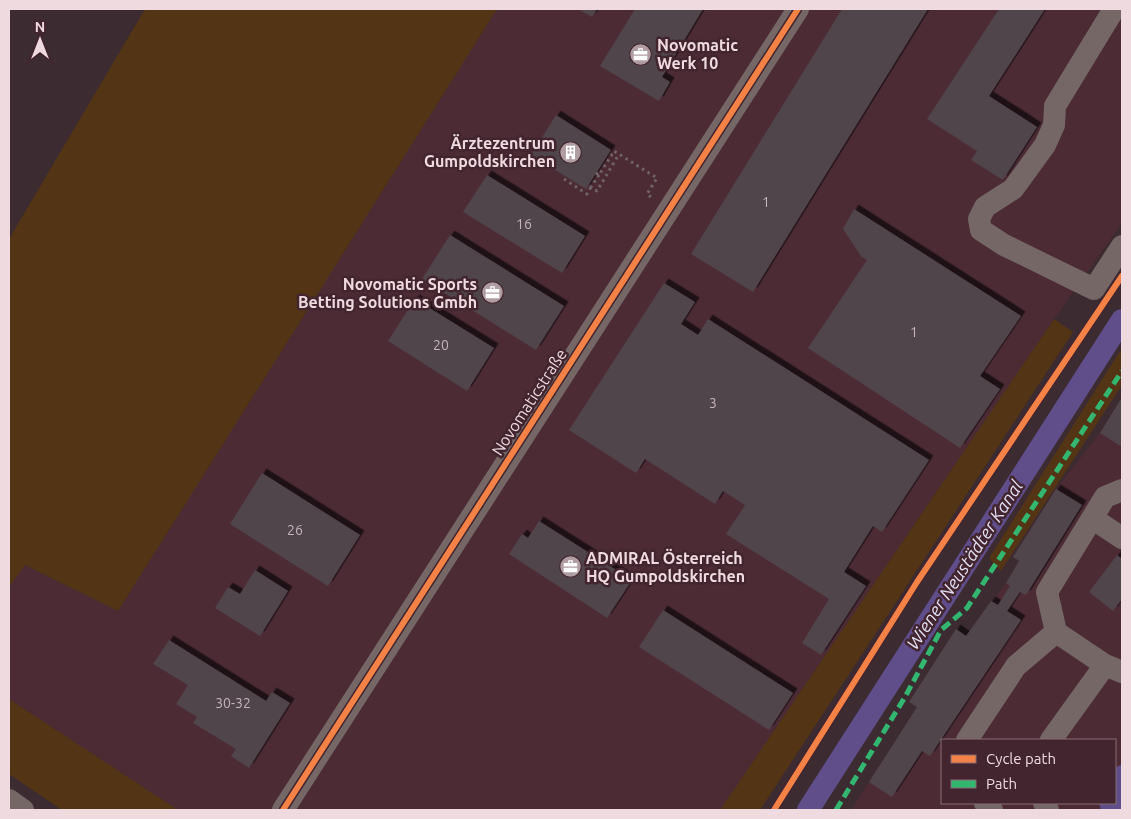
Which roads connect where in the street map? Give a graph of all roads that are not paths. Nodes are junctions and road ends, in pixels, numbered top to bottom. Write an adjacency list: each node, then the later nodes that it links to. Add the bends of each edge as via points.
1 (798, 9): 13 (street, Novomaticstraße)
2 (1114, 9): 3 (street, via 1055,106 1054,124 1045,145 1013,189 985,207 979,219 981,230 1004,245 1094,289)
3 (1122, 246)
4 (1122, 490): 5 (street, via 1105,497)
5 (1092, 518): 6 (street); 7 (street, via 1047,592)
6 (1122, 538)
7 (1056, 632): 8 (street); 9 (street, via 1016,666)
8 (1114, 668): 10 (street)
9 (968, 739)
10 (1051, 739)
11 (9, 800): 12 (street)
12 (23, 810)
13 (283, 810)

